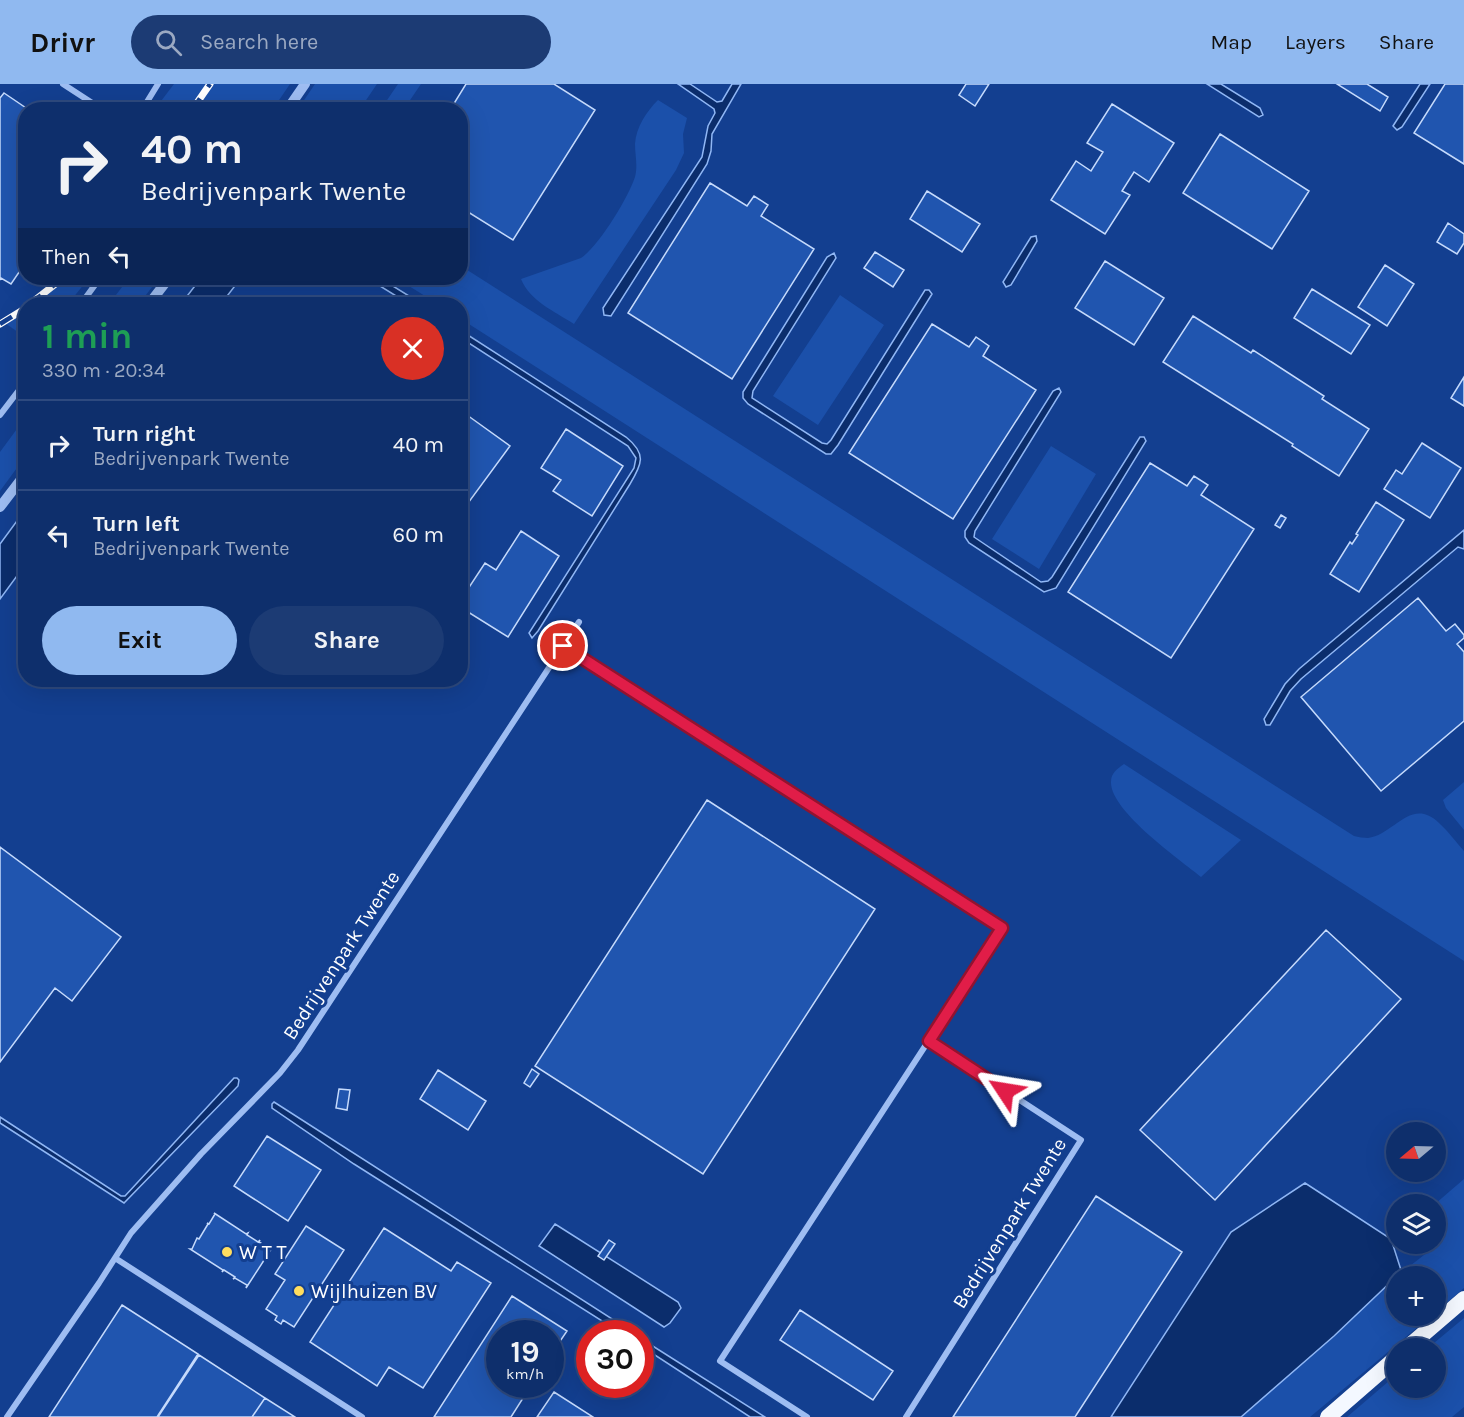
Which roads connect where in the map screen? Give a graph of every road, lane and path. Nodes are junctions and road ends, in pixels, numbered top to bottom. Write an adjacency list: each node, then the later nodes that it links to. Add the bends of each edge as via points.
1 (63, 84): 4 (street)
2 (158, 84): 5 (street)
3 (305, 84): 6 (street)
4 (91, 102)
5 (147, 102)
6 (293, 102)
7 (18, 391): 8 (street)
8 (0, 415)
9 (18, 483): 10 (street)
10 (0, 507)
11 (579, 622): 12 (street, Bedrijvenpark Twente)
12 (563, 646): 13 (street, via 1002,928); 14 (street, Bedrijvenpark Twente, via 298,1050 131,1233)
13 (929, 1041): 20 (street, via 720,1361); 21 (street, Bedrijvenpark Twente, via 1081,1140)
14 (115, 1258): 18 (street, Bedrijvenpark Twente); 19 (street)
15 (1464, 1299): 16 (highway)
16 (1419, 1338)
17 (1386, 1367): 22 (highway)
18 (7, 1417)
19 (362, 1417)
20 (807, 1417)
21 (906, 1417)
22 (1329, 1417)

